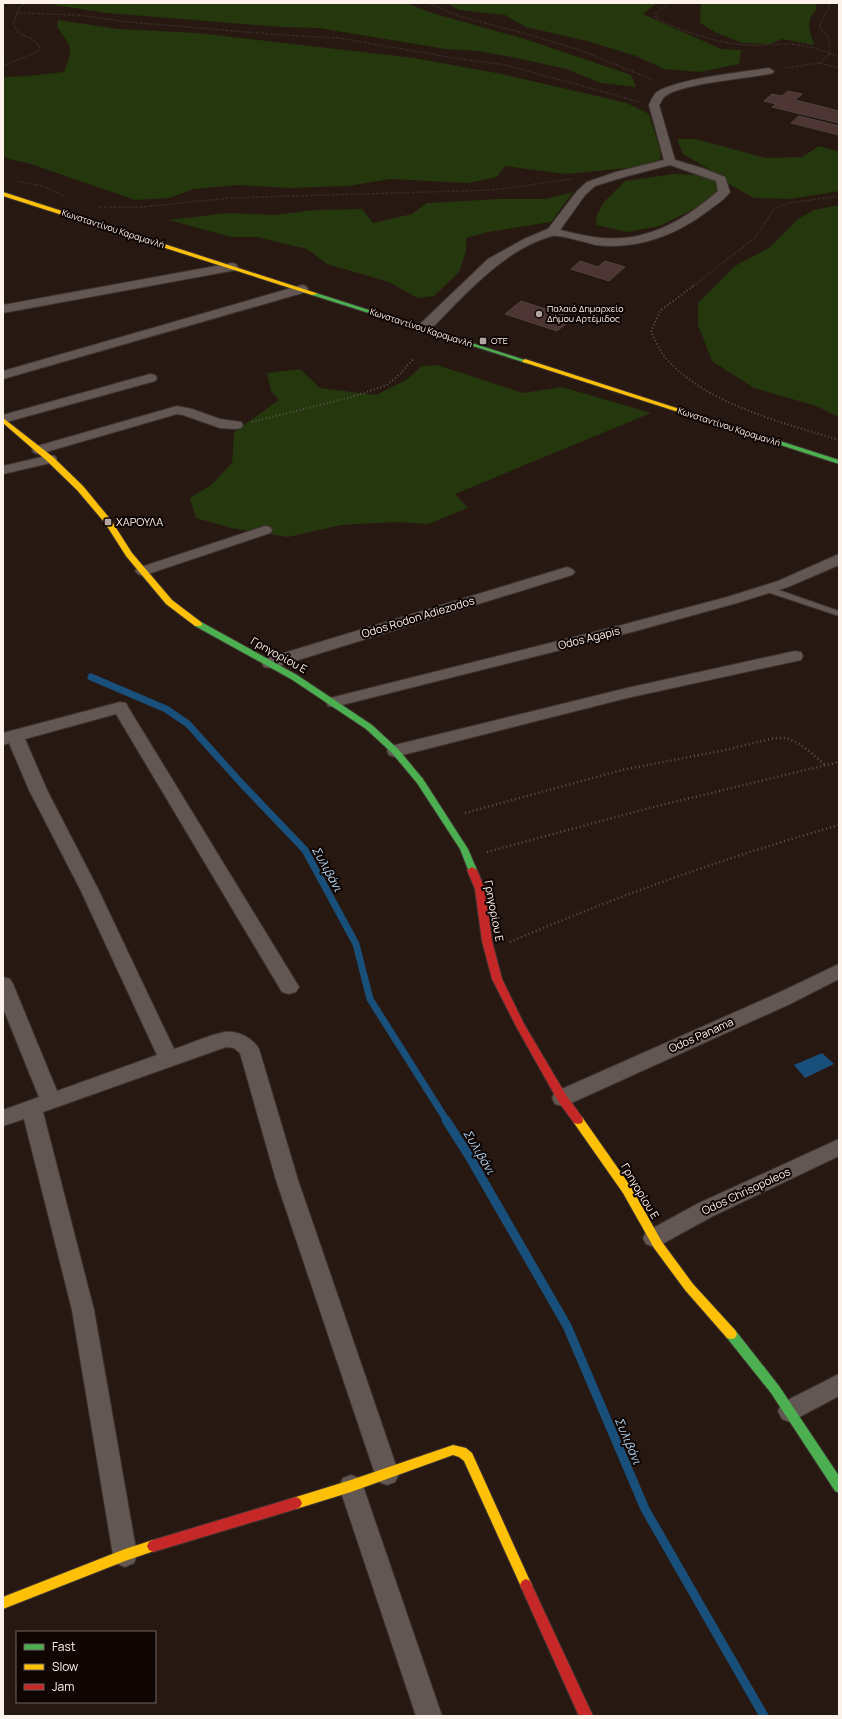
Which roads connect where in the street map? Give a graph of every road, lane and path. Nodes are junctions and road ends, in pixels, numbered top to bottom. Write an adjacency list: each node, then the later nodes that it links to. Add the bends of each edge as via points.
1 (25, 3): 5 (path)
2 (429, 3): 12 (path, via 459,16 588,53)
3 (670, 3): 6 (path, via 656,14 656,18 687,31 729,43 760,46 790,44 811,47)
4 (829, 3): 6 (path, via 819,26 829,38)
5 (17, 13): 9 (path, via 13,24 19,33 40,46 39,51); 13 (path, via 64,14 128,22 339,38 506,65)
6 (830, 54): 7 (path); 8 (path)
7 (839, 57)
8 (819, 62): 10 (path); 11 (path)
9 (3, 66)
10 (839, 68)
11 (769, 71): 12 (street)
12 (671, 89): 13 (street, via 660,95)
13 (654, 105): 14 (street)
14 (670, 162): 16 (street); 21 (street, via 721,180 724,192 682,224 644,239 609,242)
15 (17, 180): 18 (path, via 45,187)
16 (601, 180): 20 (path, via 590,177 492,190 230,198 141,207); 21 (street, via 591,184 581,193)
17 (3, 194): 22 (street, Κωνσταντίνου Καραμανλή)
18 (64, 196)
19 (839, 196): 31 (path, via 789,203 774,209 756,237 660,311 651,332 664,357 690,382 744,408)
20 (92, 206)
21 (552, 232): 25 (street, via 492,262)
22 (232, 267): 23 (street, Κωνσταντίνου Καραμανλή); 24 (street)
23 (302, 290): 25 (street, Κωνσταντίνου Καραμανλή); 27 (street)
24 (3, 309)
25 (423, 329): 33 (street, Κωνσταντίνου Καραμανλή)
26 (414, 358): 30 (path, via 387,385 351,397)
27 (3, 374)
28 (150, 378): 29 (street)
29 (3, 420): 32 (street, Γρηγορίου Ε)
30 (236, 425): 32 (street, via 205,419 187,410 177,410 102,431)
31 (839, 440)
32 (44, 455): 34 (street); 37 (street, Γρηγορίου Ε, via 80,488)
33 (839, 462)
34 (3, 470)
35 (265, 530): 37 (street)
36 (839, 559): 39 (street, Odos Agapis)
37 (143, 571): 42 (street, Γρηγορίου Ε, via 169,602 203,627)
38 (567, 572): 42 (street, Odos Rodon Adiezodos)
39 (767, 589): 40 (lane); 43 (street, Odos Agapis, via 626,629)
40 (839, 614)
41 (795, 656): 45 (street, via 627,693)
42 (270, 663): 43 (street, Γρηγορίου Ε)
43 (334, 702): 45 (street, Γρηγορίου Ε, via 369,727)
44 (9, 737): 54 (street, via 120,707); 55 (street, via 89,889)
45 (395, 751): 48 (street, Γρηγορίου Ε, via 420,781)
46 (839, 762): 47 (path)
47 (825, 765): 48 (path, via 794,740 780,737 588,778 525,798); 50 (path, via 649,808)
48 (445, 818): 50 (street, Γρηγορίου Ε)
49 (839, 825): 51 (path, via 710,863 645,886)
50 (467, 857): 51 (street, Γρηγορίου Ε, via 480,889)
51 (490, 951): 56 (street, Γρηγορίου Ε, via 497,979)
52 (839, 971): 56 (street, Odos Panama, via 783,999)
53 (3, 984): 57 (street)
54 (289, 987)
55 (169, 1059): 57 (street); 63 (street, via 226,1039 240,1042 249,1049 286,1180)
56 (562, 1098): 60 (street, Γρηγορίου Ε, via 627,1190)
57 (42, 1105): 58 (street); 66 (street, via 83,1310)
58 (3, 1118)
59 (839, 1147): 60 (street, Odos Chrisopoleos, via 705,1210)
60 (654, 1238): 62 (street, Γρηγορίου Ε, via 689,1287 749,1354)
61 (839, 1384): 62 (street)
62 (790, 1411): 65 (street, Γρηγορίου Ε)
63 (387, 1474): 64 (street); 69 (street, via 453,1450 468,1457)
64 (351, 1486): 66 (street); 68 (street)
65 (839, 1487)
66 (126, 1555): 67 (street)
67 (3, 1603)
68 (429, 1716)
69 (586, 1716)

